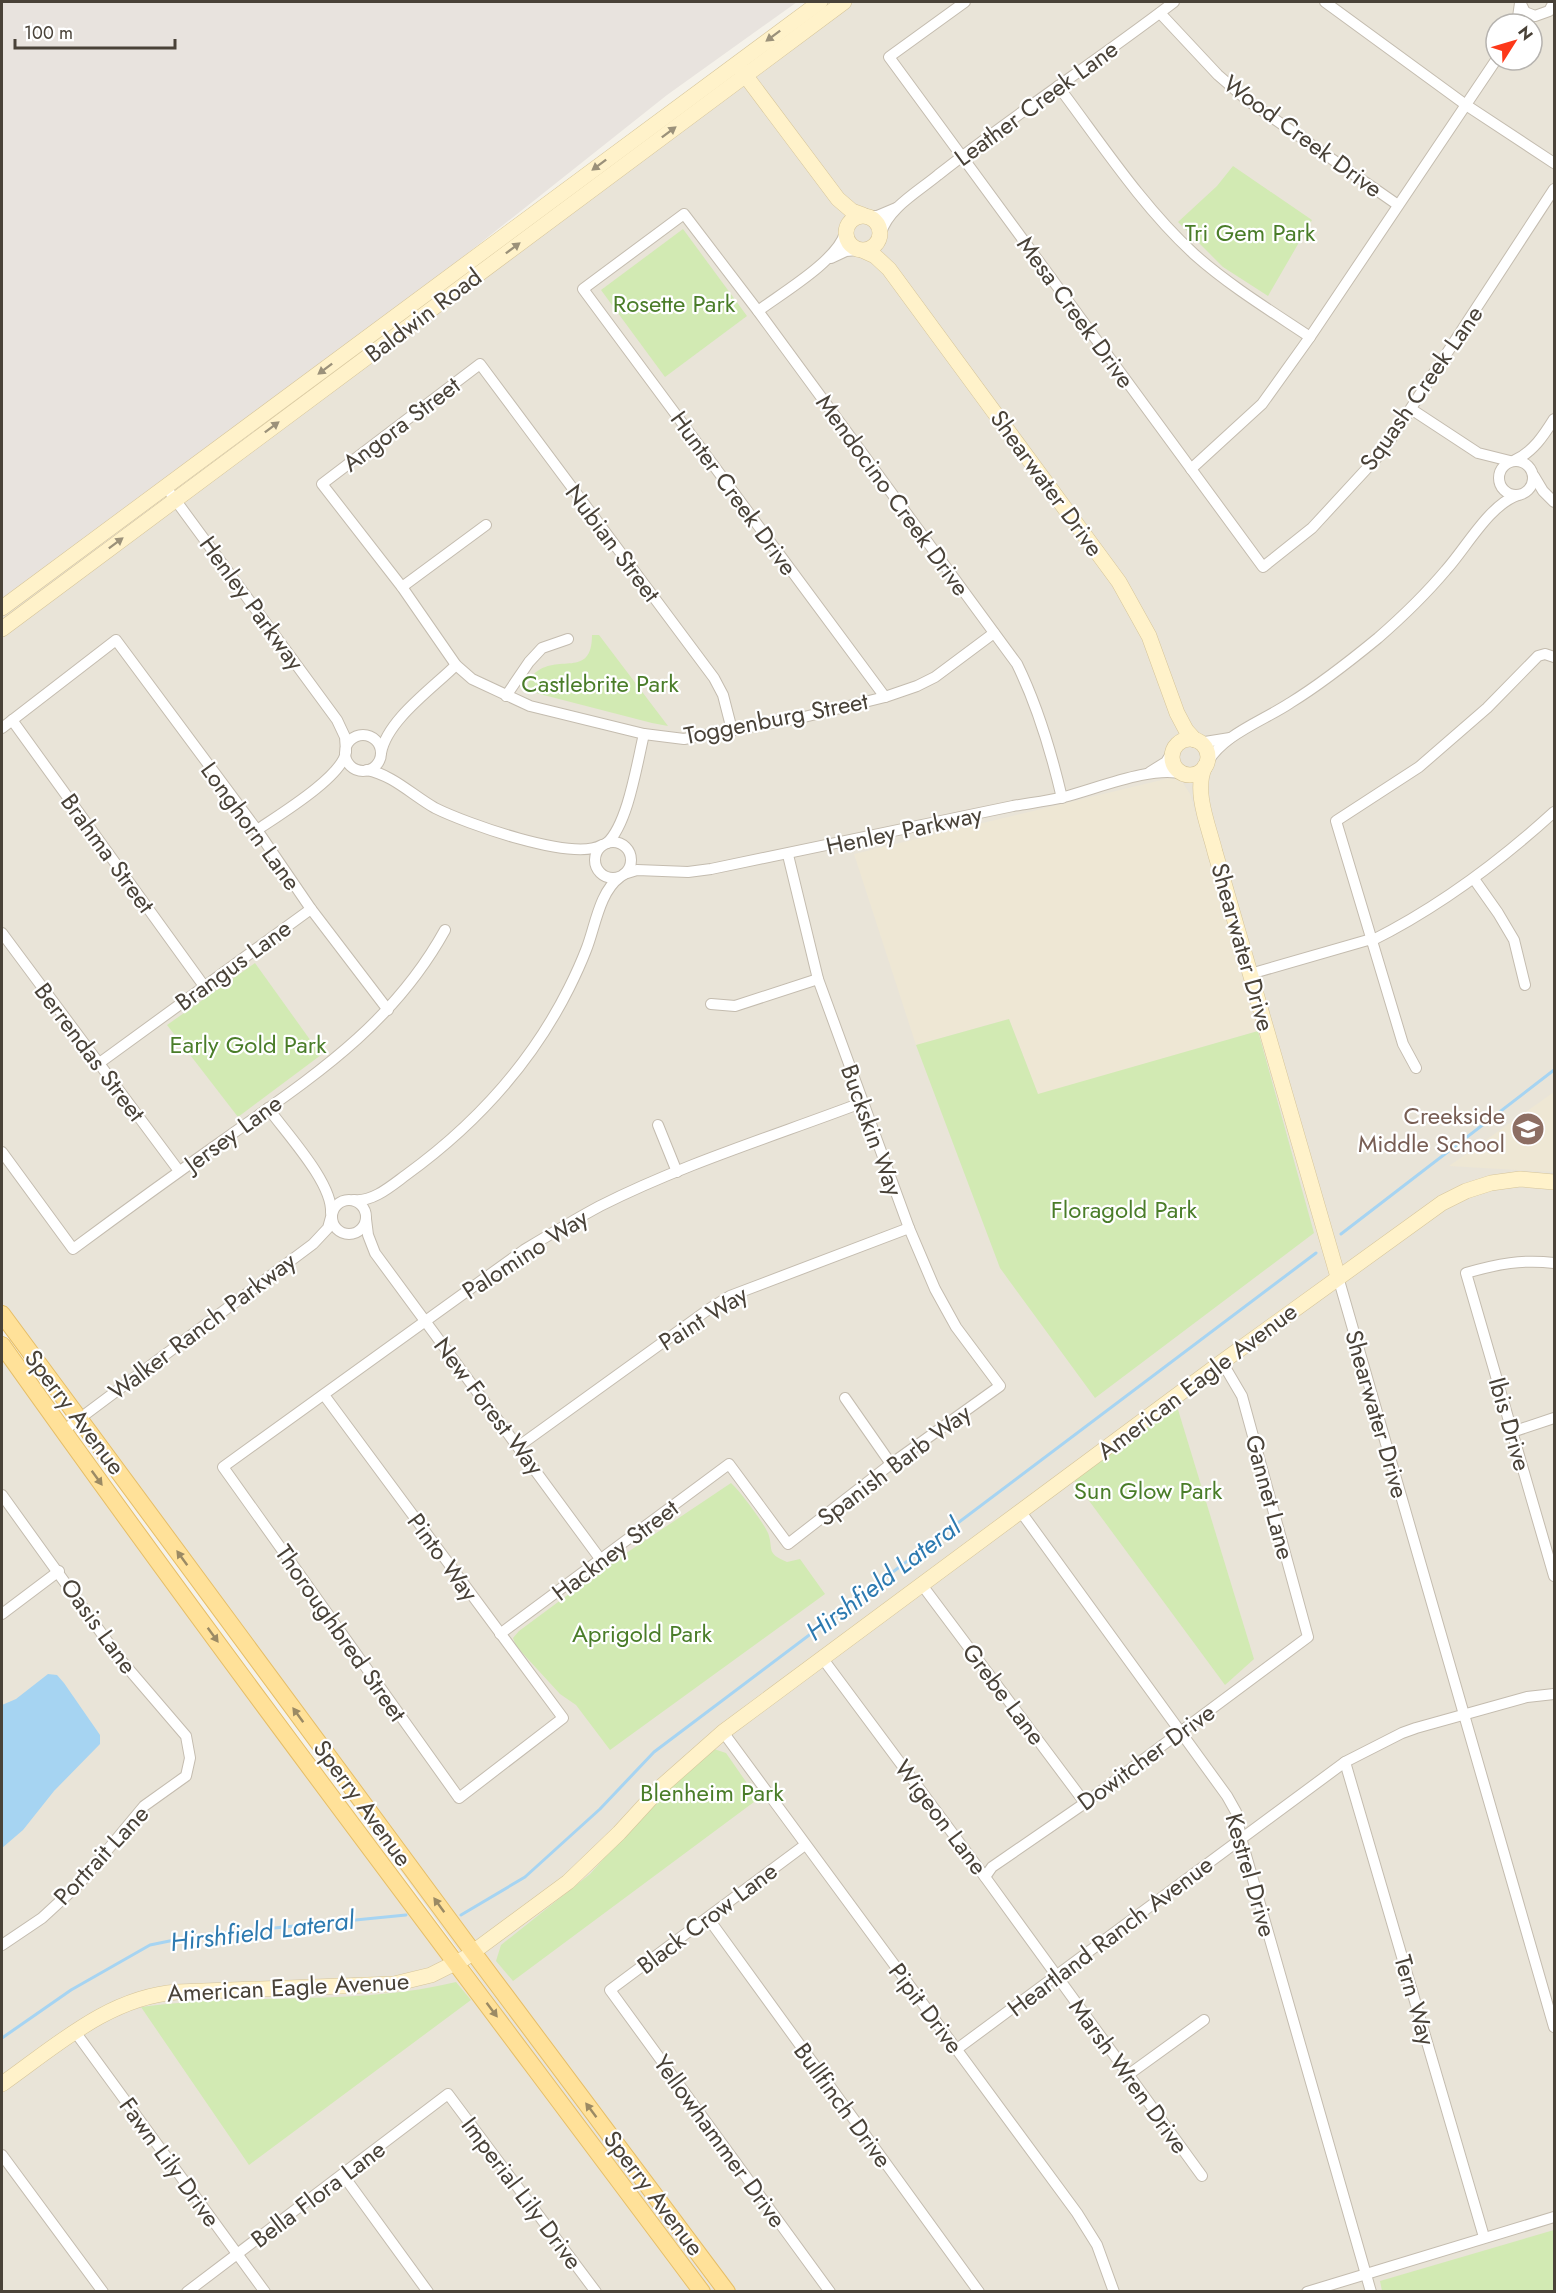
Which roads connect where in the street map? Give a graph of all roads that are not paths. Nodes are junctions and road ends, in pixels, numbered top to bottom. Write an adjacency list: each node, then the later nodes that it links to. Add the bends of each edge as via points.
1 (820, 2): 10 (street, Baldwin Road, one-way to 10)
2 (844, 2): 10 (street, Baldwin Road)
3 (965, 2): 14 (street, Mesa Creek Drive, via 890,57)
4 (1174, 2): 8 (street, Leather Creek Lane)
5 (1325, 2): 13 (street)
6 (1520, 2): 9 (street, via 1525,12)
7 (1554, 2): 9 (street)
8 (1160, 13): 12 (street, Leather Creek Lane); 18 (street, Wood Creek Drive, via 1247,100)
9 (1546, 15)
10 (741, 69): 17 (street); 39 (street, Baldwin Road)
11 (1488, 72): 13 (street)
12 (1058, 86): 14 (street, Leather Creek Lane); 28 (street, via 1149,206 1193,252)
13 (1466, 105): 15 (street); 18 (street)
14 (961, 157): 19 (street, Leather Creek Lane); 35 (street, Mesa Creek Drive)
15 (1554, 163)
16 (1554, 189): 30 (street, Squash Creek Lane)
17 (838, 199): 20 (street); 21 (street, via 846,217)
18 (1398, 205): 28 (street)
19 (899, 207): 20 (street, Leather Creek Lane, via 878,216); 22 (street, Leather Creek Lane, via 885,222)
20 (865, 216): 21 (street, via 852,219); 22 (street, via 877,222)
21 (846, 231): 23 (street, via 849,244); 24 (street, via 842,243)
22 (880, 235): 23 (street, via 874,247); 25 (street, Shearwater Drive)
23 (861, 250): 24 (street); 25 (street, Shearwater Drive)
24 (828, 259): 27 (street)
25 (889, 269): 56 (street, Shearwater Drive, via 1119,582 1149,636)
26 (583, 290): 27 (street, Mendocino Creek Drive, via 684,214); 55 (street, Hunter Creek Drive)
27 (758, 311): 50 (street, Mendocino Creek Drive)
28 (1310, 337): 35 (street, via 1262,404)
29 (480, 364): 38 (street, Angora Street); 61 (street, Nubian Street, via 714,678)
30 (1411, 409): 33 (street); 45 (street, Squash Creek Lane, via 1383,451 1346,493 1312,528)
31 (1554, 419): 32 (street)
32 (1541, 440): 34 (street); 36 (street)
33 (1479, 453): 34 (street); 37 (street)
34 (1512, 461): 36 (street, via 1526,462); 37 (street, via 1501,468)
35 (1191, 469): 45 (street, Mesa Creek Drive)
36 (1533, 473): 40 (street, via 1532,487); 41 (street)
37 (1500, 482): 40 (street, via 1507,493); 42 (street, via 1500,495)
38 (322, 484): 46 (street, Toggenburg Street)
39 (171, 493): 44 (street, Baldwin Road); 48 (street, Baldwin Road, one-way to 39); 58 (street, Henley Parkway)
40 (1521, 494): 41 (street); 42 (street)
41 (1554, 503)
42 (1490, 515): 64 (street, via 1446,571 1389,628 1319,683)
43 (486, 525): 46 (street)
44 (82, 549): 47 (street, Baldwin Road); 48 (street, via 81,560 49,584)
45 (1263, 567)
46 (402, 587): 53 (street, Toggenburg Street)
47 (2, 608)
48 (27, 610): 49 (street, Baldwin Road)
49 (2, 628)
50 (994, 633): 55 (street, Toggenburg Street, via 935,676); 75 (street, Mendocino Creek Drive, via 1017,664 1032,694)
51 (568, 639): 54 (street, via 542,648)
52 (1550, 655): 92 (street, via 1535,658 1487,708 1419,767 1336,821)
53 (456, 665): 54 (street, Toggenburg Street, via 472,679); 59 (street)
54 (506, 696): 62 (street, Toggenburg Street, via 530,706)
55 (885, 697): 61 (street, Toggenburg Street)
56 (1177, 713): 65 (street, Shearwater Drive); 67 (street, Shearwater Drive)
57 (12, 720): 60 (street); 79 (street, Longhorn Lane, via 116,640); 96 (street, Brahma Street)
58 (337, 720): 63 (street, Henley Parkway, via 353,732); 66 (street, Henley Parkway)
59 (396, 723): 63 (street); 68 (street)
60 (2, 728)
61 (732, 730): 62 (street, Toggenburg Street, via 684,739)
62 (644, 734): 78 (street)
63 (366, 735): 66 (street, via 355,737); 68 (street, via 379,744)
64 (1230, 738): 65 (street); 69 (street)
65 (1196, 740): 67 (street, via 1180,742); 69 (street, via 1206,751)
66 (346, 751): 70 (street, via 352,766); 73 (street, via 342,763)
67 (1173, 751): 71 (street, Henley Parkway, via 1166,762); 72 (street, via 1174,765)
68 (381, 754): 70 (street, via 376,765); 74 (street)
69 (1205, 765): 72 (street, via 1194,774); 76 (street, Shearwater Drive)
70 (364, 770): 73 (street); 74 (street)
71 (1147, 774): 72 (street, Henley Parkway); 75 (street, Henley Parkway)
72 (1184, 774): 76 (street, Shearwater Drive)
73 (328, 779): 79 (street)
74 (394, 781): 82 (street, via 463,820)
75 (1062, 798): 83 (street, Henley Parkway)
76 (1202, 800): 93 (street, Shearwater Drive)
77 (1554, 812): 87 (street)
78 (623, 816): 80 (street, via 614,835); 81 (street, via 623,841)
79 (257, 830): 89 (street, Longhorn Lane)
80 (604, 844): 81 (street, via 617,842); 82 (street, via 591,850); 85 (street, via 595,859)
81 (627, 849): 84 (street, Henley Parkway, via 638,861); 86 (street, via 630,866)
82 (572, 850): 85 (street, via 588,858)
83 (788, 855): 84 (street, Henley Parkway, via 700,871); 94 (street, Buckskin Way)
84 (658, 870): 86 (street, Henley Parkway, via 633,870)
85 (599, 871): 86 (street, via 609,878); 88 (street, via 604,884)
86 (622, 875): 88 (street, via 612,884)
87 (1474, 879): 92 (street); 95 (street, via 1514,940)
88 (602, 905): 109 (street, via 570,986 516,1072 449,1142)
89 (311, 909): 96 (street, Brangus Lane); 98 (street, Longhorn Lane)
90 (445, 930): 98 (street, Jersey Lane, via 428,961)
91 (2, 933): 99 (street, Berrendas Street)
92 (1371, 942): 93 (street); 100 (street, via 1403,1044)
93 (1250, 974): 118 (street, Shearwater Drive)
94 (818, 979): 97 (street, via 735,1006); 101 (street, Buckskin Way)
95 (1525, 985)
96 (204, 986): 99 (street, Brangus Lane)
97 (711, 1004)
98 (388, 1010): 102 (street, Jersey Lane, via 341,1054)
99 (98, 1064): 105 (street, Berrendas Street)
100 (1416, 1068)
101 (861, 1103): 106 (street, Palomino Way); 113 (street, Buckskin Way)
102 (268, 1108): 105 (street, Jersey Lane); 107 (street)
103 (658, 1125): 106 (street)
104 (2, 1152): 105 (street, Jersey Lane, via 73,1249)
105 (180, 1171)
106 (677, 1172): 120 (street, Palomino Way, via 557,1230)
107 (321, 1180): 110 (street); 111 (street)
108 (1554, 1182): 118 (street, American Eagle Avenue, via 1505,1180 1466,1191 1442,1203)
109 (384, 1191): 110 (street); 112 (street)
110 (352, 1200): 111 (street, via 338,1202); 112 (street, via 363,1206)
111 (331, 1215): 114 (street, via 334,1226); 115 (street, Walker Ranch Parkway, via 328,1228)
112 (366, 1218): 114 (street, via 358,1232); 116 (street, New Forest Way)
113 (909, 1228): 123 (street, Buckskin Way, via 956,1327); 130 (street, Paint Way, via 730,1296)
114 (347, 1234): 115 (street, Walker Ranch Parkway); 116 (street, New Forest Way)
115 (313, 1244): 126 (street, Walker Ranch Parkway)
116 (375, 1253): 120 (street, New Forest Way)
117 (1554, 1263): 129 (street, Ibis Drive, via 1502,1263 1466,1273)
118 (1338, 1277): 122 (street, American Eagle Avenue); 145 (street, Shearwater Drive)
119 (2, 1314): 126 (main road, Sperry Avenue)
120 (425, 1321): 124 (street, Palomino Way); 130 (street, New Forest Way)
121 (2, 1345): 128 (main road, Sperry Avenue)
122 (1222, 1362): 135 (street, American Eagle Avenue); 142 (street, Gannet Lane, via 1242,1396)
123 (1000, 1386): 132 (street, Spanish Barb Way)
124 (324, 1395): 133 (street, Palomino Way); 141 (street, Pinto Way)
125 (845, 1398): 132 (street)
126 (79, 1418): 128 (street, Walker Ranch Parkway); 157 (main road, Sperry Avenue, one-way to 126)
127 (1554, 1418): 129 (street)
128 (63, 1431): 158 (main road, Sperry Avenue, one-way to 158)
129 (1512, 1432): 138 (street, Ibis Drive)
130 (519, 1446): 136 (street, New Forest Way)
131 (729, 1464): 132 (street, Spanish Barb Way, via 788,1544); 136 (street, Hackney Street)
132 (891, 1464)
133 (223, 1467): 146 (street, Thoroughbred Street, via 459,1798)
134 (2, 1495): 137 (street, Oasis Lane)
135 (1021, 1512): 139 (street, American Eagle Avenue); 148 (street, Kestrel Drive)
136 (601, 1560): 141 (street, Hackney Street)
137 (59, 1571): 140 (street); 149 (street, Oasis Lane, via 120,1659 186,1736)
138 (1554, 1576)
139 (922, 1585): 143 (street, American Eagle Avenue); 151 (street, Grebe Lane)
140 (2, 1614)
141 (500, 1634): 146 (street, Pinto Way)
142 (1308, 1637): 148 (street, Dowitcher Drive)
143 (823, 1659): 147 (street, American Eagle Avenue); 154 (street, Wigeon Lane)
144 (1554, 1694): 145 (street, Heartland Ranch Avenue)
145 (1464, 1714): 150 (street, Heartland Ranch Avenue, via 1402,1733); 162 (street, Shearwater Drive)
146 (563, 1718)
147 (723, 1732): 153 (street, Pipit Drive); 157 (street, American Eagle Avenue, via 663,1785 568,1882)
148 (1180, 1732): 151 (street, Dowitcher Drive); 152 (street, Kestrel Drive, via 1227,1796 1236,1812)
149 (189, 1758): 156 (street, Portrait Lane, via 186,1776 144,1806 80,1883 42,1918)
150 (1345, 1762): 152 (street, Heartland Ranch Avenue); 172 (street, Tern Way)
151 (1085, 1803): 154 (street, Dowitcher Drive, via 992,1867)
152 (1241, 1838): 159 (street, Heartland Ranch Avenue); 174 (street, Kestrel Drive)
153 (805, 1845): 155 (street, Black Crow Lane); 164 (street, Pipit Drive)
154 (985, 1877): 159 (street, Wigeon Lane)
155 (708, 1918): 160 (street, Black Crow Lane); 183 (street, Bullfinch Drive)
156 (2, 1945)
157 (473, 1952): 158 (street, American Eagle Avenue); 181 (main road, Sperry Avenue, one-way to 157)
158 (457, 1963): 163 (street, American Eagle Avenue, via 420,1979 394,1984 149,1996 113,2008); 180 (main road, Sperry Avenue, one-way to 180)
159 (1056, 1977): 164 (street, Heartland Ranch Avenue); 165 (street, Marsh Wren Drive)
160 (610, 1990): 182 (street, Yellowhammer Drive)
161 (1204, 2020): 165 (street)
162 (1554, 2027)
163 (76, 2033): 166 (street, American Eagle Avenue); 173 (street, Fawn Lily Drive)
164 (957, 2049): 184 (street, Pipit Drive, via 1077,2213 1097,2245)
165 (1128, 2075): 170 (street, Marsh Wren Drive)
166 (2, 2084)
167 (448, 2094): 169 (street, Bella Flora Lane); 179 (street, Imperial Lily Drive)
168 (2, 2155): 175 (street)
169 (343, 2175): 173 (street, Bella Flora Lane); 178 (street)
170 (1202, 2176)
171 (1554, 2217): 172 (street)
172 (1484, 2237): 174 (street)
173 (237, 2256): 176 (street, Bella Flora Lane); 177 (street, Fawn Lily Drive)
174 (1365, 2276): 185 (street); 186 (street, Kestrel Drive)
175 (103, 2292)
176 (187, 2292)
177 (265, 2292)
178 (428, 2292)
179 (596, 2292)
180 (702, 2292)
181 (727, 2292)
182 (830, 2292)
183 (979, 2292)
184 (1114, 2292)
185 (1306, 2292)
186 (1371, 2292)

